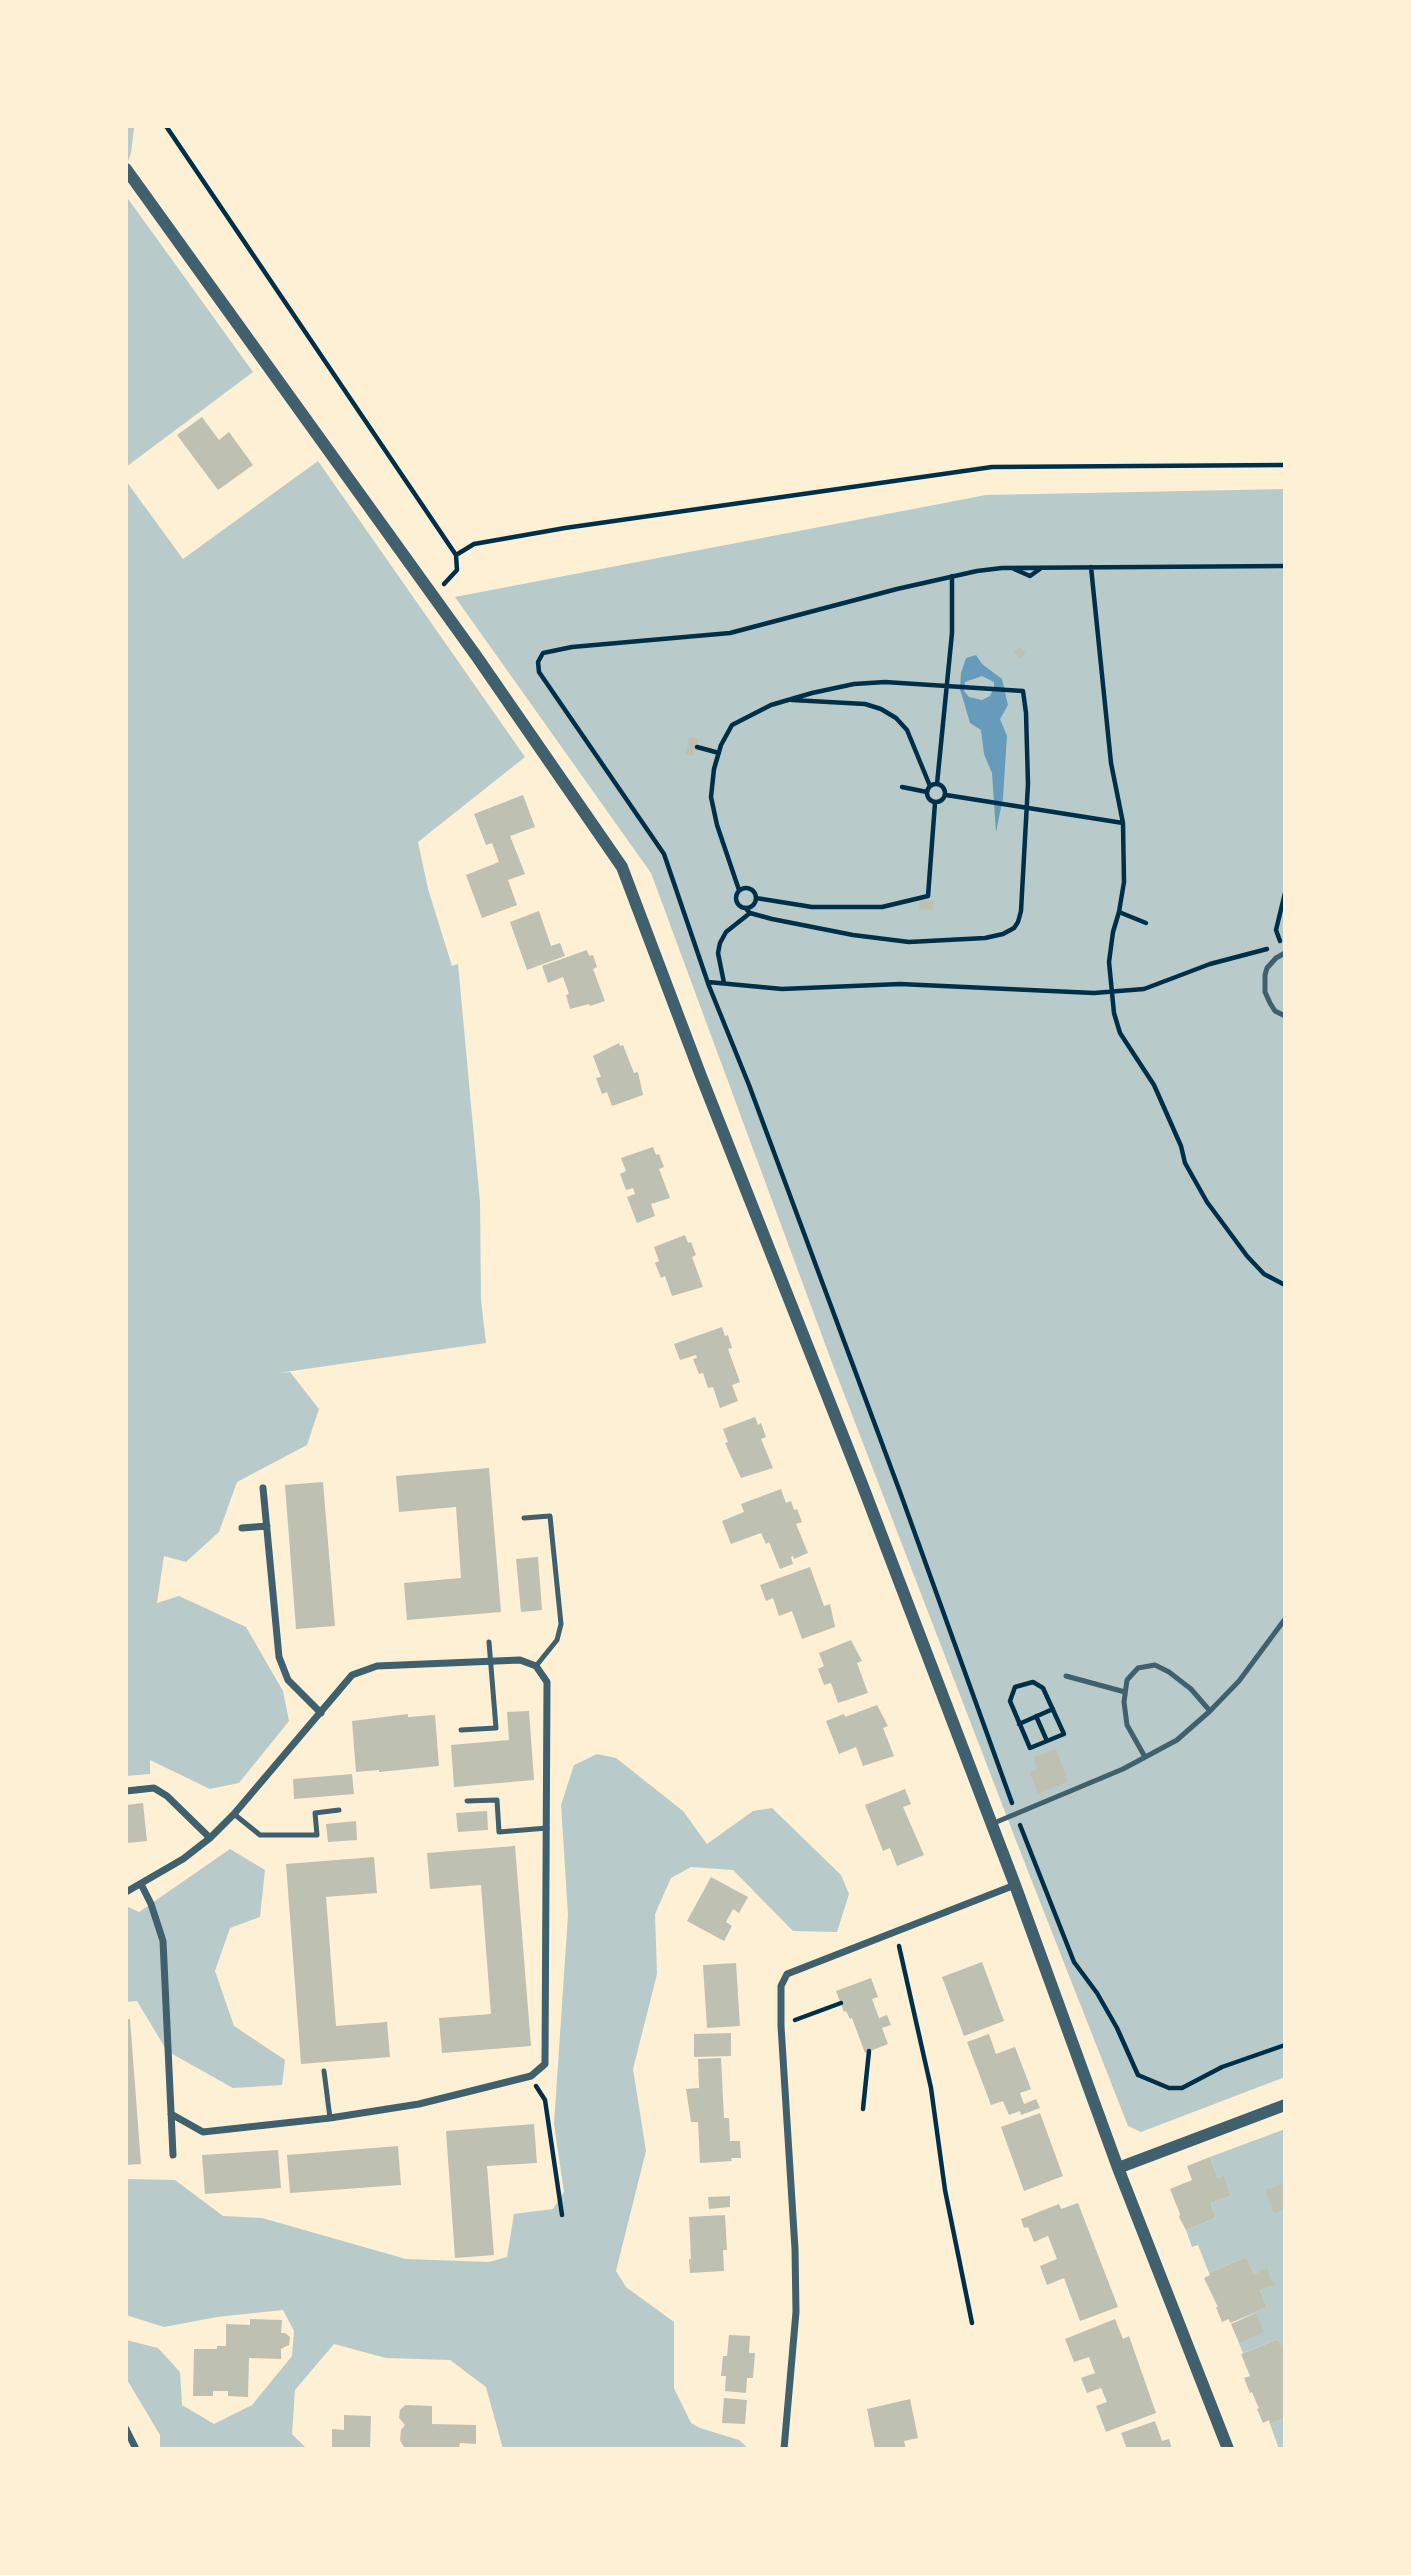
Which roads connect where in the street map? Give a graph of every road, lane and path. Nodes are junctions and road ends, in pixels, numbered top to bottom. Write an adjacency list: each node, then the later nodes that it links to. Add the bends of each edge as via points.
1 (166, 126): 4 (path)
2 (126, 169): 8 (street)
3 (1285, 466): 4 (path, via 992,467 565,528 474,544)
4 (456, 555): 8 (path, via 457,570)
5 (1285, 566): 6 (path)
6 (1091, 568): 7 (path, via 1013,568); 20 (path, via 1111,763)
7 (952, 576): 9 (path); 29 (path, via 730,633 543,653 539,672 664,854)
8 (432, 594): 57 (street, via 622,867)
9 (947, 687): 10 (path, via 885,681); 13 (path); 19 (path, via 1023,691)
10 (787, 700): 12 (path, via 732,725); 14 (path, via 865,704 896,718 907,730)
11 (696, 747): 12 (path)
12 (719, 753): 21 (path, via 712,797)
13 (937, 784): 14 (path); 17 (path, via 944,787)
14 (930, 786): 16 (path)
15 (902, 787): 16 (path)
16 (927, 792): 18 (path)
17 (946, 795): 18 (path); 19 (path)
18 (935, 803): 23 (path, via 928,896 882,906 812,907)
19 (1027, 809): 20 (path); 26 (path, via 1018,922 1003,934 909,942)
20 (1123, 823): 25 (path, via 1124,882)
21 (739, 890): 23 (path, via 746,887); 24 (path, via 735,897)
22 (1285, 893): 31 (path, via 1276,930 1284,946 1250,952 1144,989)
23 (756, 898): 24 (path)
24 (745, 908): 26 (path)
25 (1119, 912): 27 (path); 31 (path, via 1113,932)
26 (750, 913): 30 (path, via 726,932 720,943)
27 (1146, 923)
28 (1285, 953): 32 (lane, via 1265,975 1270,1003 1275,1012)
29 (708, 982): 30 (path); 56 (path, via 901,1492)
30 (724, 983): 31 (path, via 782,989 878,984)
31 (1110, 991): 33 (path, via 1121,1033 1154,1085 1185,1163 1207,1202 1247,1256 1264,1274)
32 (1285, 1016)
33 (1285, 1285)
34 (263, 1488): 36 (street)
35 (524, 1518): 41 (lane, via 550,1516 561,1624 557,1640)
36 (267, 1526): 37 (street); 46 (street, via 279,1657 288,1680)
37 (242, 1528)
38 (1285, 1619): 45 (lane, via 1239,1681)
39 (489, 1642): 40 (lane)
40 (490, 1662): 41 (street, via 520,1660); 46 (street, via 377,1666 352,1675); 49 (lane, via 496,1728)
41 (536, 1666): 58 (street, via 547,1682)
42 (1066, 1676): 43 (lane)
43 (1125, 1692): 45 (lane, via 1127,1680 1138,1668 1155,1665 1191,1689); 51 (lane, via 1127,1725)
44 (1053, 1709): 47 (path); 48 (path, via 1039,1684 1015,1686 1010,1701); 50 (path, via 1063,1734)
45 (1210, 1711): 51 (lane, via 1177,1740)
46 (321, 1713): 55 (street)
47 (1036, 1716): 48 (path); 50 (path)
48 (1019, 1724): 50 (path, via 1030,1748)
49 (461, 1730)
50 (1047, 1741)
51 (1146, 1757): 56 (lane)
52 (126, 1791): 59 (street, via 154,1788)
53 (467, 1801): 58 (lane, via 497,1800 499,1832)
54 (339, 1811): 55 (lane, via 314,1813 317,1835 260,1835)
55 (234, 1814): 59 (street)
56 (1016, 1815): 57 (lane); 66 (path, via 1074,1962 1118,2028 1138,2075 1169,2088 1182,2088 1222,2067)
57 (991, 1824): 61 (street)
58 (547, 1828): 69 (street, via 545,2064)
59 (210, 1838): 60 (street)
60 (141, 1884): 62 (street); 72 (street, via 163,1941)
61 (1015, 1885): 63 (street); 75 (street)
62 (126, 1892)
63 (896, 1931): 65 (street, via 787,1974 781,1986); 77 (path, via 931,2088 945,2190)
64 (841, 2003): 65 (path)
65 (781, 2025): 80 (street, via 796,2312)
66 (1285, 2045)
67 (869, 2051): 71 (path)
68 (324, 2071): 73 (lane)
69 (531, 2076): 73 (street, via 419,2104); 76 (path, via 545,2100)
70 (1285, 2105): 75 (street)
71 (863, 2109)
72 (171, 2114): 73 (street, via 203,2132); 74 (street)
73 (330, 2118)
74 (173, 2155)
75 (1118, 2168): 81 (street)
76 (562, 2215)
77 (972, 2323)
78 (126, 2429): 79 (street)
79 (135, 2449)
80 (784, 2449)
81 (1228, 2449)

